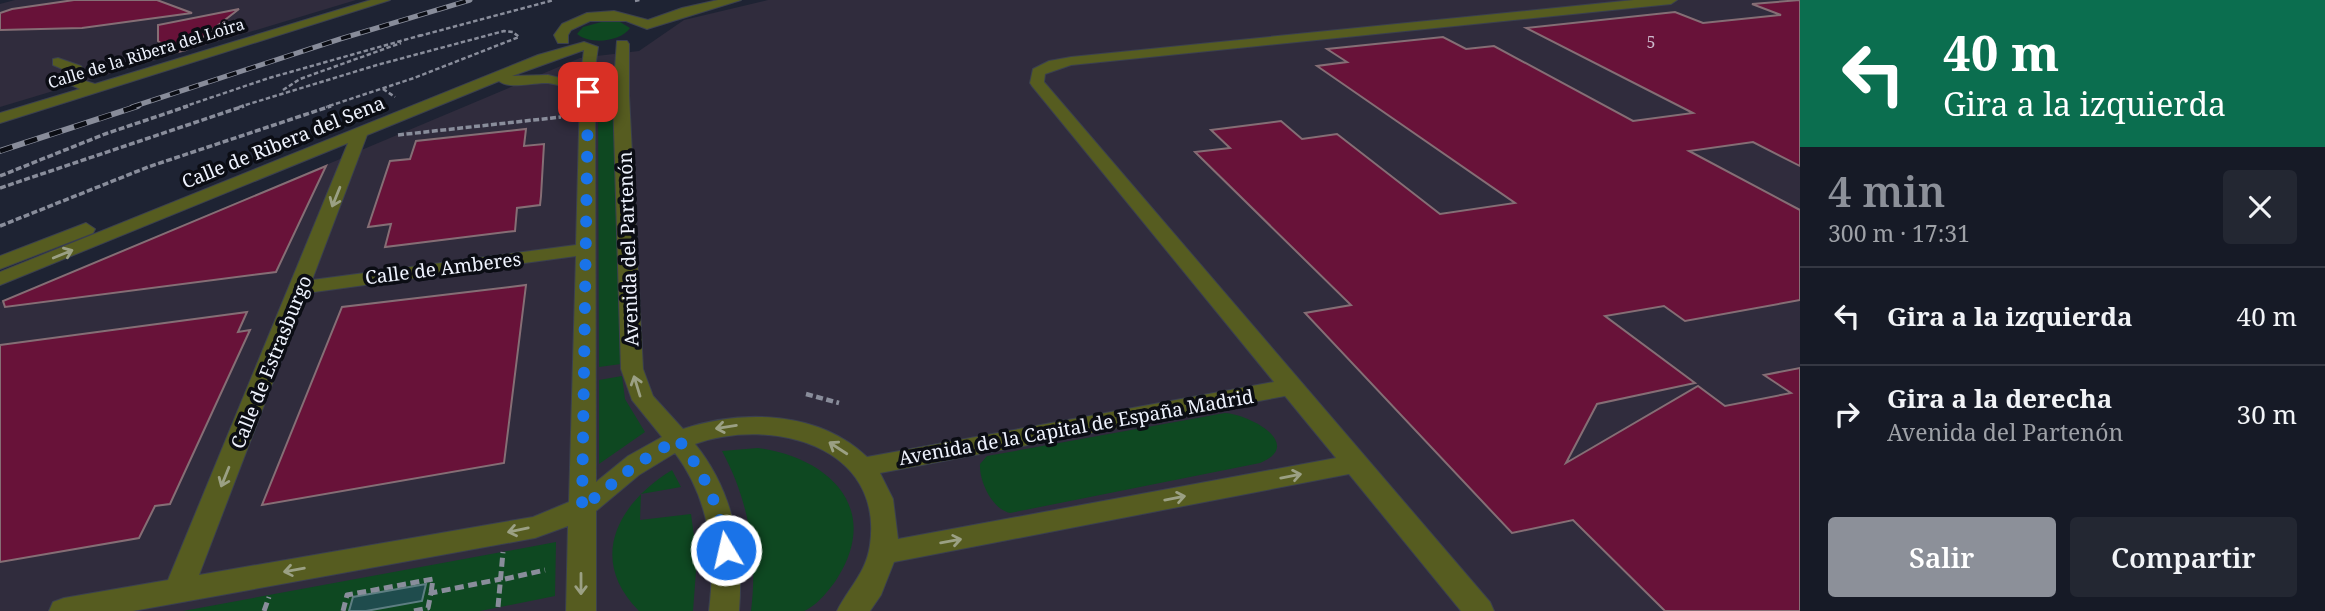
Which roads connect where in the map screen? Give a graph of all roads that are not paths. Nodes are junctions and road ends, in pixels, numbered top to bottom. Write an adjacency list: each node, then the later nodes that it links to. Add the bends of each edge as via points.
1 (384, 0): 13 (street, Calle de la Ribera del Loira)
2 (601, 0): 7 (street)
3 (699, 0): 6 (street)
4 (735, 0): 8 (street, via 686,12)
5 (1671, 0): 21 (street, via 1071,61 1038,72 1037,83)
6 (624, 11): 7 (street); 8 (street, via 641,19)
7 (584, 19): 9 (street, via 562,30)
8 (636, 36): 10 (street); 22 (street, Avenida del Partenón, one-way to 8, via 645,406 632,369 621,95)
9 (563, 40): 10 (street); 18 (street, Calle de Ribera del Sena)
10 (587, 47): 12 (street, Calle de Ribera del Sena, via 543,58); 14 (street, Avenida del Partenón)
11 (58, 62): 13 (street, via 76,69 68,80)
12 (480, 85): 14 (street, via 539,78); 16 (street, Calle de Ribera del Sena)
13 (93, 88): 15 (street, Calle de la Ribera del Loira)
14 (588, 92): 17 (street, Avenida del Partenón)
15 (0, 118)
16 (360, 133): 19 (street, Calle de Ribera del Sena, one-way to 16); 20 (street, Calle de Estrasburgo, one-way to 20)
17 (587, 249): 20 (street, Calle de Amberes); 25 (street, Avenida del Partenón)
18 (0, 263)
19 (0, 279)
20 (300, 288): 27 (street, Calle de Estrasburgo, one-way to 27)
21 (1290, 387): 23 (street); 24 (street, Avenida de la Capital de España Madrid)
22 (678, 439): 24 (street, one-way to 22, via 827,440 768,424 719,428); 25 (street, via 638,463); 30 (street, Avenida del Partenón, via 706,478 720,515 727,564)
23 (1354, 464): 26 (street, one-way to 23); 32 (street)
24 (862, 467): 26 (street, via 878,491 886,520)
25 (582, 508): 27 (street, one-way to 27, via 505,533); 29 (street, Avenida del Partenón, one-way to 29)
26 (884, 553): 31 (street, via 868,594)
27 (179, 590): 28 (street)
28 (64, 611)
29 (581, 611)
30 (724, 611)
31 (852, 611)
32 (1479, 611)

